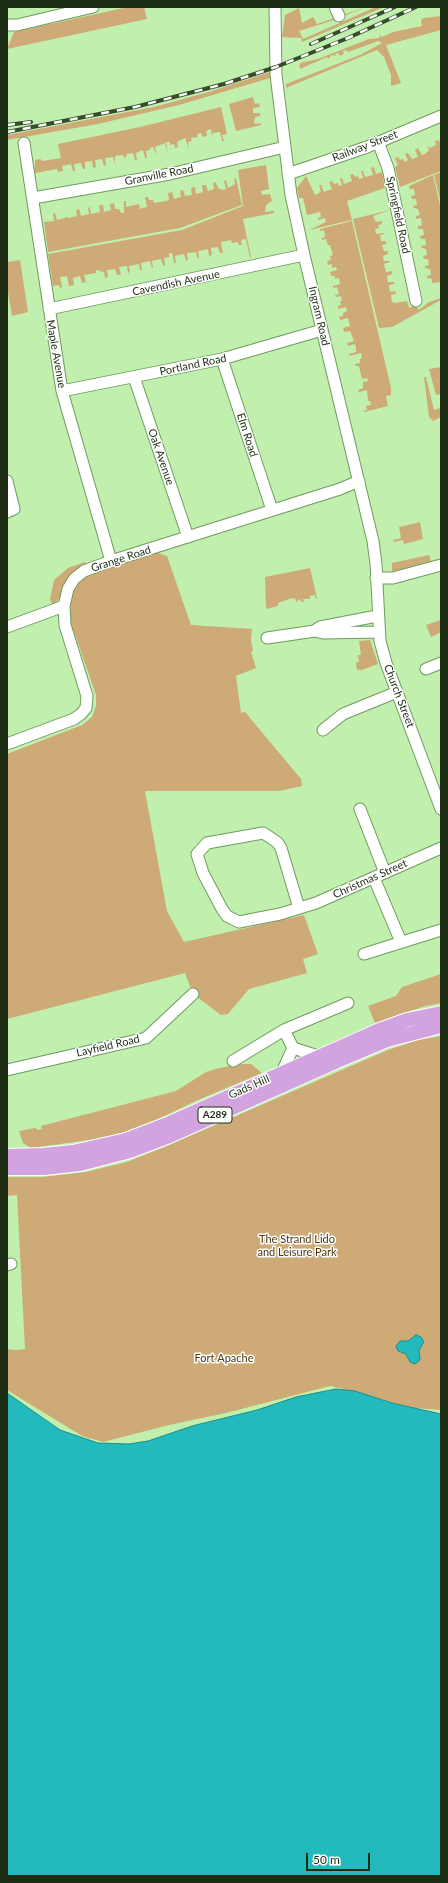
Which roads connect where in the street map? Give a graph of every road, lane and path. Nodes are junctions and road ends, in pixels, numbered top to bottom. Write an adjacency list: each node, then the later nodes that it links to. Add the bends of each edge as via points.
1 (93, 7): 3 (street)
2 (275, 7): 7 (street, Ingram Road, via 276,76)
3 (7, 25)
4 (441, 116): 5 (street, Railway Street)
5 (378, 142): 8 (street, Railway Street); 11 (street, Springfield Road, via 388,168 419,288)
6 (24, 143): 9 (street, Maple Avenue)
7 (285, 147): 8 (street, Ingram Road); 9 (street, Granville Road, via 170,174)
8 (288, 174): 10 (street, Ingram Road)
9 (33, 198): 12 (street, Maple Avenue)
10 (304, 255): 12 (street, Cavendish Avenue); 13 (street, Ingram Road)
11 (416, 301)
12 (49, 309): 16 (street, Maple Avenue)
13 (322, 330): 14 (street, Portland Road); 17 (street, Ingram Road)
14 (222, 359): 15 (street, Portland Road); 20 (street, Elm Road)
15 (134, 377): 16 (street, Portland Road); 21 (street, Oak Avenue)
16 (62, 391): 22 (street, Maple Avenue)
17 (359, 481): 20 (street, Grange Road); 24 (street, Ingram Road, via 373,541)
18 (7, 482): 19 (street)
19 (11, 510)
20 (272, 510): 21 (street, Grange Road)
21 (188, 537): 22 (street, Grange Road)
22 (111, 561): 25 (street, Grange Road, via 84,571 74,579 68,588)
23 (441, 565): 24 (street, via 393,578)
24 (376, 578): 26 (street, Church Street)
25 (64, 606): 27 (street); 35 (street, Grange Road, via 68,635 86,695 86,708 74,719)
26 (377, 616): 28 (street); 29 (street, Church Street)
27 (7, 627)
28 (315, 630): 29 (street, via 323,633); 30 (street)
29 (378, 632): 33 (street, Church Street, via 386,664)
30 (267, 638)
31 (441, 663): 32 (street)
32 (426, 669)
33 (397, 692): 34 (street, via 343,714); 37 (street, Church Street)
34 (323, 730)
35 (7, 744)
36 (360, 809): 39 (street)
37 (441, 809)
38 (441, 848): 39 (street, Christmas Street)
39 (385, 873): 40 (street, Christmas Street)
40 (374, 878): 41 (street, Christmas Street); 43 (street)
41 (299, 908): 41 (street, Christmas Street, via 281,848 263,833 207,843 197,854 203,873 222,909 233,920 246,921)
42 (441, 930): 43 (street)
43 (401, 942): 44 (street)
44 (364, 954)
45 (193, 994): 53 (street, Layfield Road, via 146,1038)
46 (348, 1003): 49 (street)
47 (441, 1013): 51 (main road, Gads Hill / A289, via 397,1023)
48 (441, 1026): 56 (main road, Gads Hill / A289, via 380,1043 130,1151 80,1164 44,1168)
49 (284, 1030): 50 (street); 52 (street)
50 (293, 1048): 51 (street); 54 (street)
51 (318, 1056): 54 (main road, Gads Hill / A289)
52 (233, 1061)
53 (7, 1070)
54 (282, 1072): 55 (main road, Gads Hill / A289, via 126,1140 73,1152 43,1156)
55 (7, 1156)
56 (7, 1168)

